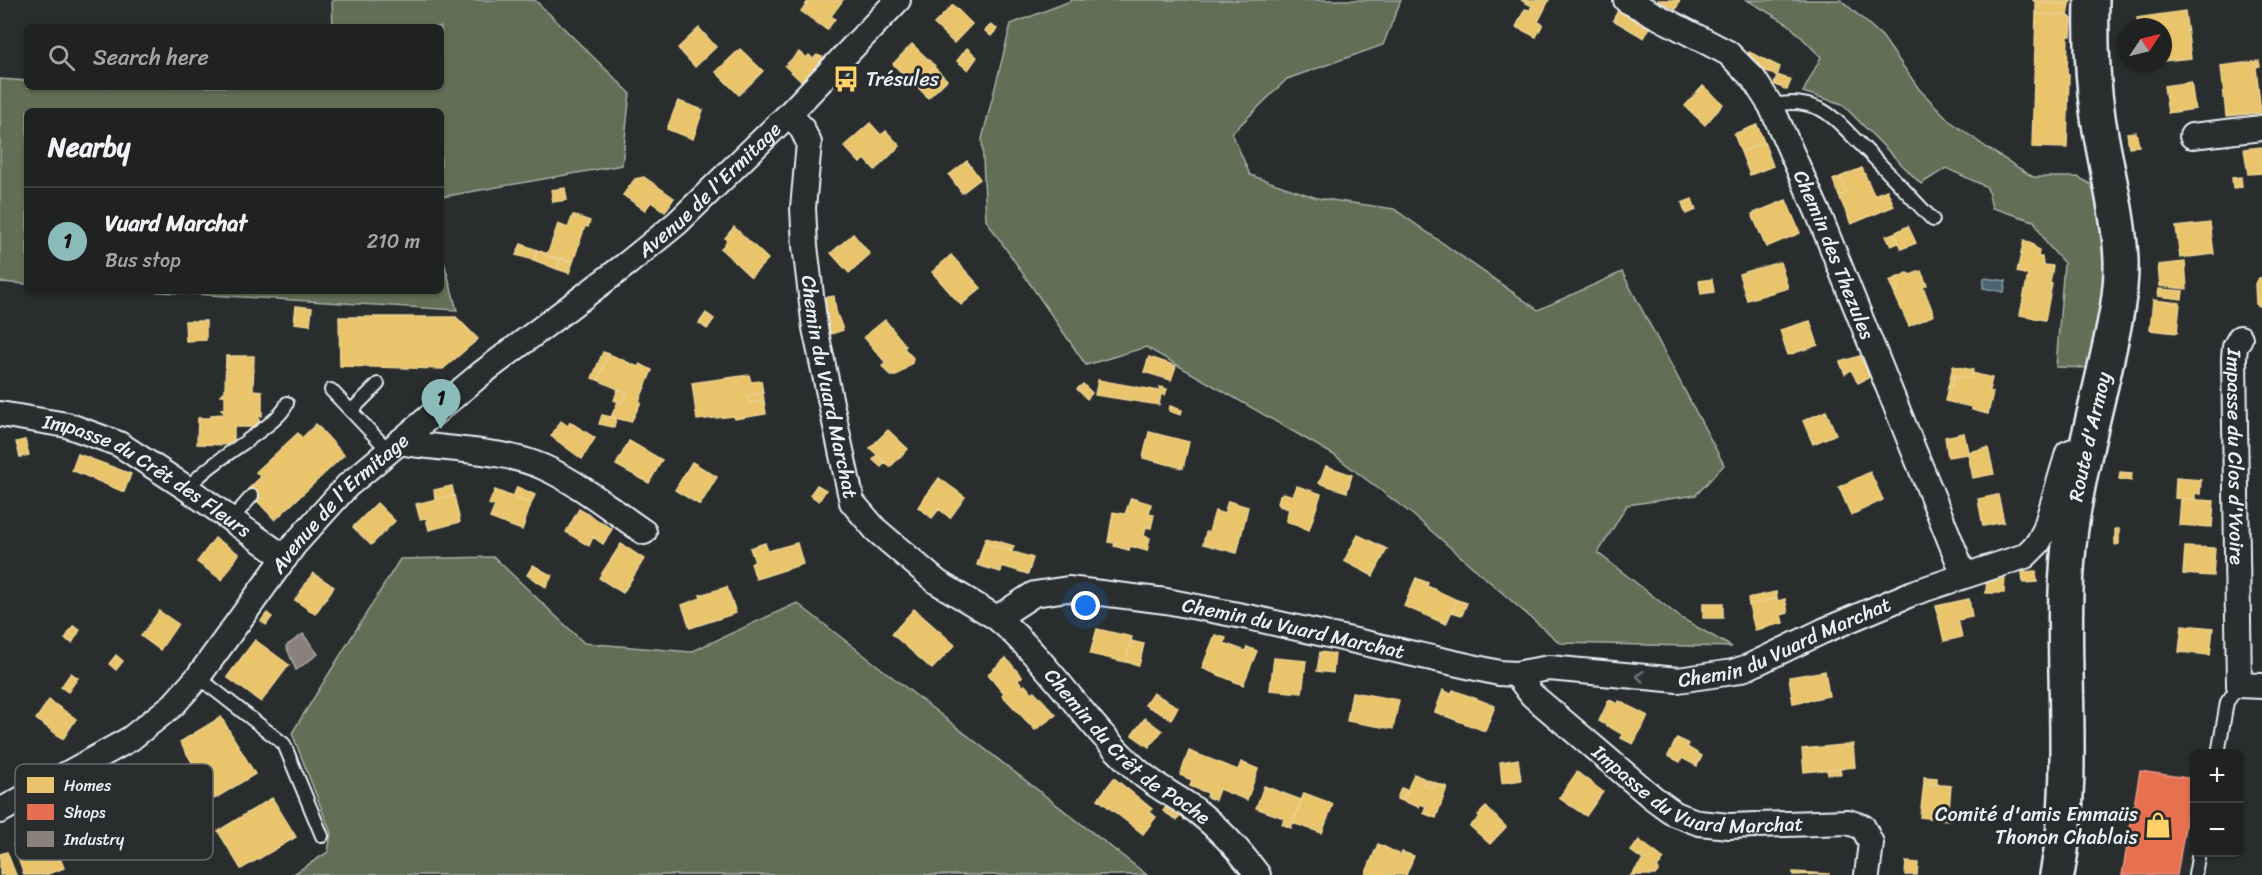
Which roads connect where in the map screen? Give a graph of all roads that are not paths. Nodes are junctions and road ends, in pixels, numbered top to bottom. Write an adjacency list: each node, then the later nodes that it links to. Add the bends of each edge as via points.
1 (898, 0): 5 (street, Avenue de l'Ermitage)
2 (1626, 0): 4 (street, Chemin des Thezules, via 1728,53 1753,78)
3 (2092, 0): 16 (main road, Route d'Armoy, via 2094,87 2121,261 2115,326)
4 (1771, 106): 8 (lane, via 1803,103 1835,119); 22 (street, Chemin des Thezules, via 1824,225)
5 (789, 114): 15 (street, Avenue de l'Ermitage, via 677,223); 23 (street, Chemin du Vuard Marchat, via 809,143 803,208 805,246 815,328 852,502 876,530 938,582)
6 (2262, 128): 7 (street)
7 (2192, 136)
8 (1933, 220)
9 (2240, 338): 26 (street, Impasse du Clos d'Yvoire, via 2234,358)
10 (378, 384): 13 (lane)
11 (331, 390): 13 (lane)
12 (287, 403): 17 (lane, via 265,427 203,472)
13 (351, 411): 15 (lane)
14 (0, 414): 17 (street, Impasse du Crêt des Fleurs, via 67,425 102,437)
15 (394, 446): 20 (street, via 516,458 544,467); 21 (street, Avenue de l'Ermitage, via 332,501)
16 (2087, 446): 22 (street, Chemin du Vuard Marchat, via 2074,449 2065,458 2045,530 2035,547 2016,560); 35 (main road, Route d'Armoy, via 2073,514 2067,572 2067,794)
17 (188, 489): 19 (street, Impasse du Crêt des Fleurs)
18 (252, 496): 19 (lane)
19 (231, 520): 21 (street, Impasse du Crêt des Fleurs)
20 (644, 532)
21 (285, 558): 25 (street, Avenue de l'Ermitage)
22 (1964, 575): 24 (street, Chemin du Vuard Marchat, one-way to 24, via 1929,586 1733,672 1678,680 1549,668)
23 (997, 618): 24 (street, Chemin du Vuard Marchat, via 1034,594 1068,589 1248,617 1477,670); 33 (street, Chemin du Crêt de Poche, via 1022,639 1138,771 1196,811 1232,842)
24 (1516, 674): 34 (street, Impasse du Vuard Marchat, via 1532,695 1675,814 1699,823 1729,826 1848,822 1863,827 1871,843)
25 (198, 677): 28 (street, Avenue de l'Ermitage, via 173,705 130,739); 31 (lane, via 284,744)
26 (2251, 686): 27 (lane, via 2228,702)
27 (2219, 749)
28 (85, 764)
29 (15, 803): 30 (street, Avenue de l'Ermitage)
30 (0, 811)
31 (322, 836)
32 (2198, 857): 36 (lane)
33 (1258, 875)
34 (1867, 875)
35 (2057, 875)
36 (2195, 875)

